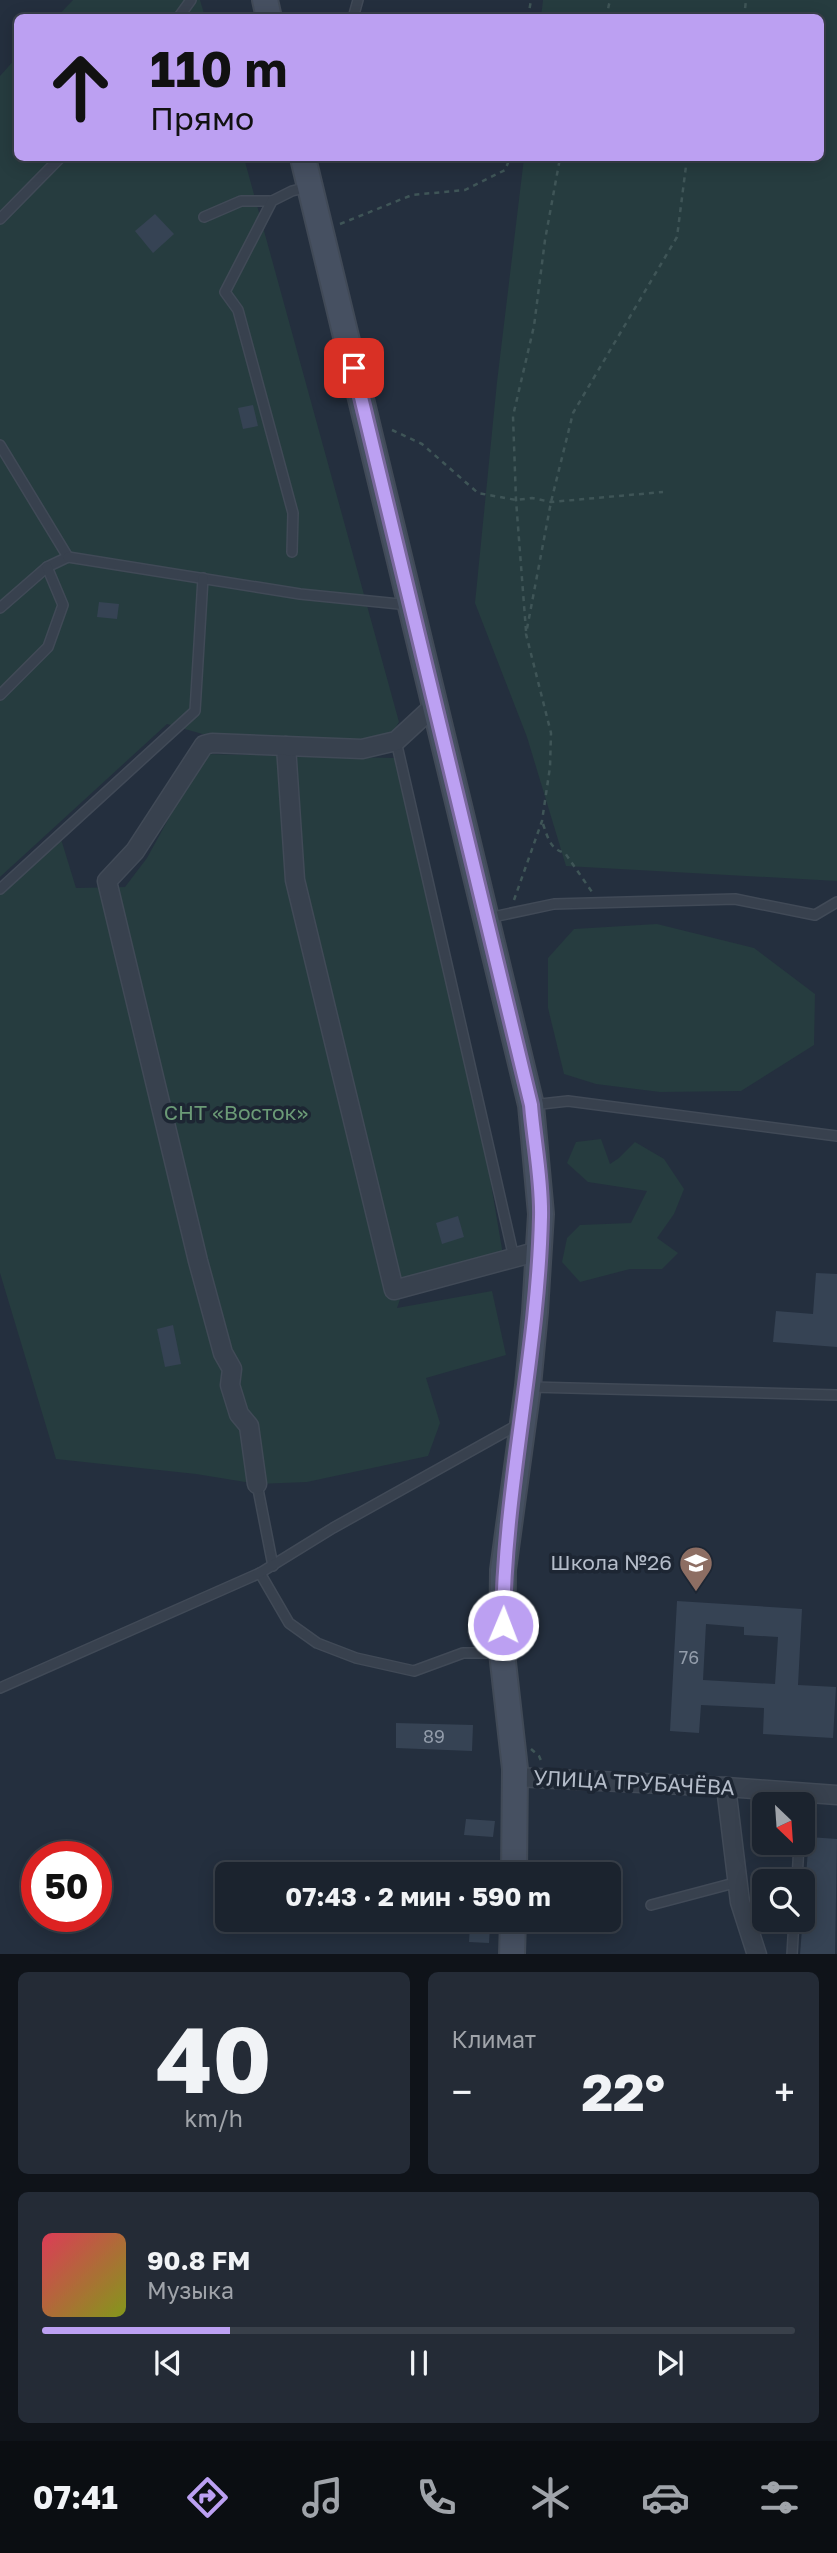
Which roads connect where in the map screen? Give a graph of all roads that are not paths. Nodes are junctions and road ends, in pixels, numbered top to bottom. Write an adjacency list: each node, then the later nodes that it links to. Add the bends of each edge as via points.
1 (57, 161): 6 (lane)
2 (304, 161): 3 (main road)
3 (310, 187): 4 (lane); 12 (main road)
4 (272, 201): 5 (lane, via 241,201); 8 (lane, via 225,292 238,310 293,513)
5 (204, 217)
6 (0, 219)
7 (0, 445): 9 (lane)
8 (292, 552)
9 (68, 557): 10 (lane); 11 (lane)
10 (47, 567): 13 (lane); 14 (lane, via 63,605 52,637 48,647)
11 (203, 578): 12 (lane); 18 (lane, via 195,711)
12 (411, 605): 15 (main road)
13 (0, 608)
14 (0, 695)
15 (435, 705): 16 (street); 20 (main road)
16 (396, 741): 17 (street, via 362,749); 24 (lane)
17 (286, 746): 24 (street, via 295,880 394,1290); 28 (street, via 204,745 135,851 107,881 198,1261 223,1353 232,1369 230,1385 239,1414 249,1426)
18 (0, 889)
19 (837, 902): 20 (lane, via 815,915 736,899 554,904)
20 (498, 915): 21 (main road)
21 (531, 1105): 22 (lane, via 568,1101); 23 (main road, via 541,1214)
22 (837, 1136)
23 (539, 1251): 24 (street); 25 (main road)
24 (514, 1258)
25 (528, 1387): 26 (lane); 27 (main road)
26 (837, 1395)
27 (521, 1423): 29 (lane); 31 (main road, via 503,1570)
28 (257, 1484): 29 (lane)
29 (273, 1566): 30 (lane)
30 (260, 1573): 31 (lane, via 289,1623 317,1643 356,1658 414,1671 463,1653); 32 (lane)
31 (502, 1653): 33 (main road)
32 (0, 1688)
33 (515, 1777): 34 (street, УЛИЦА ТРУБАЧЁВА); 38 (main road)
34 (726, 1787): 35 (street, УЛИЦА ТРУБАЧЁВА); 39 (street)
35 (761, 1792)
36 (837, 1795): 37 (street, УЛИЦА ТРУБАЧЁВА)
37 (816, 1797)
38 (514, 1862)
39 (738, 1882): 40 (lane); 44 (street)
40 (651, 1905)
41 (513, 1932): 43 (main road)
42 (793, 1932): 45 (lane)
43 (512, 1954)
44 (757, 1954)
45 (792, 1954)

